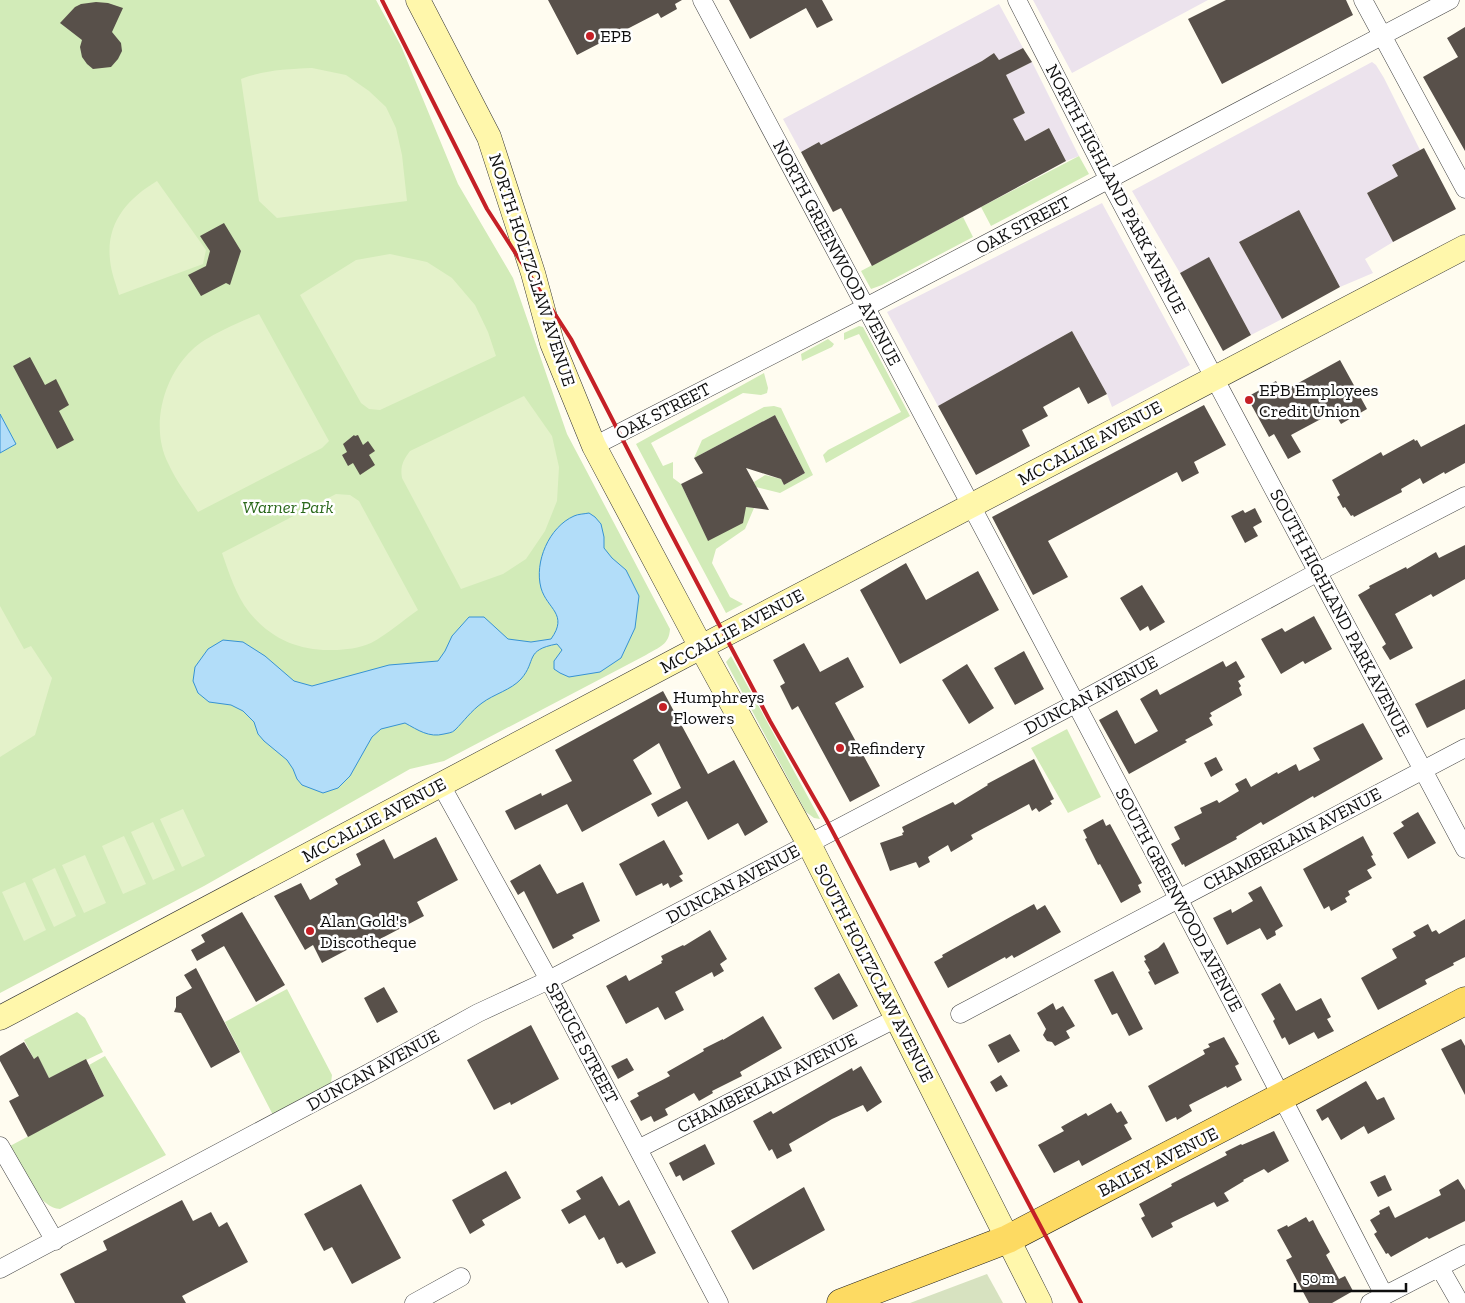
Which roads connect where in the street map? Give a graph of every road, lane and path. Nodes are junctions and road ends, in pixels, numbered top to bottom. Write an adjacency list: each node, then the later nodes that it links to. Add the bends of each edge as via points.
1 (418, 0): 12 (main road, NORTH HOLTZCLAW AVENUE, via 489,137 552,343)
2 (702, 0): 10 (street, NORTH GREENWOOD AVENUE)
3 (1017, 0): 7 (street, NORTH HIGHLAND PARK AVENUE)
4 (1363, 0): 6 (street)
5 (1450, 0): 6 (street, OAK STREET)
6 (1382, 35): 7 (street, OAK STREET); 8 (street)
7 (1110, 180): 10 (street, OAK STREET); 11 (street, NORTH HIGHLAND PARK AVENUE)
8 (1465, 189)
9 (1465, 247): 11 (main road, MCCALLIE AVENUE)
10 (866, 307): 12 (street, OAK STREET); 14 (street, NORTH GREENWOOD AVENUE)
11 (1215, 377): 14 (main road, MCCALLIE AVENUE); 15 (street, SOUTH HIGHLAND PARK AVENUE)
12 (594, 446): 16 (main road, NORTH HOLTZCLAW AVENUE)
13 (1465, 496): 15 (street, DUNCAN AVENUE)
14 (971, 506): 16 (main road, MCCALLIE AVENUE); 17 (street, SOUTH GREENWOOD AVENUE)
15 (1318, 572): 17 (street, DUNCAN AVENUE); 19 (street, SOUTH HIGHLAND PARK AVENUE)
16 (701, 647): 20 (main road, MCCALLIE AVENUE); 21 (main road, SOUTH HOLTZCLAW AVENUE)
17 (1075, 704): 21 (street, DUNCAN AVENUE); 23 (street, SOUTH GREENWOOD AVENUE)
18 (1465, 748): 19 (street, CHAMBERLAIN AVENUE)
19 (1423, 769): 22 (street, SOUTH HIGHLAND PARK AVENUE); 23 (street, CHAMBERLAIN AVENUE)
20 (441, 785): 24 (street, SPRUCE STREET); 27 (main road, MCCALLIE AVENUE)
21 (809, 844): 24 (street, DUNCAN AVENUE); 28 (main road, SOUTH HOLTZCLAW AVENUE)
22 (1465, 849)
23 (1178, 899): 26 (street, CHAMBERLAIN AVENUE); 29 (street, SOUTH GREENWOOD AVENUE)
24 (549, 980): 31 (street, SPRUCE STREET); 33 (street, DUNCAN AVENUE, via 478,1013)
25 (1465, 1001): 29 (main road, BAILEY AVENUE)
26 (960, 1014)
27 (0, 1018)
28 (897, 1018): 31 (street, CHAMBERLAIN AVENUE); 32 (main road, SOUTH HOLTZCLAW AVENUE)
29 (1282, 1097): 32 (main road, BAILEY AVENUE); 38 (street, SOUTH GREENWOOD AVENUE)
30 (0, 1146): 33 (street)
31 (638, 1149): 40 (street, SPRUCE STREET)
32 (1008, 1239): 41 (main road, BAILEY AVENUE); 42 (main road, SOUTH HOLTZCLAW AVENUE)
33 (55, 1241): 36 (street, DUNCAN AVENUE)
34 (1465, 1254): 35 (street)
35 (1440, 1268): 38 (street); 43 (street)
36 (0, 1269)
37 (461, 1277): 39 (street)
38 (1377, 1299)
39 (414, 1303)
40 (719, 1303)
41 (841, 1303)
42 (1040, 1303)
43 (1460, 1303)

